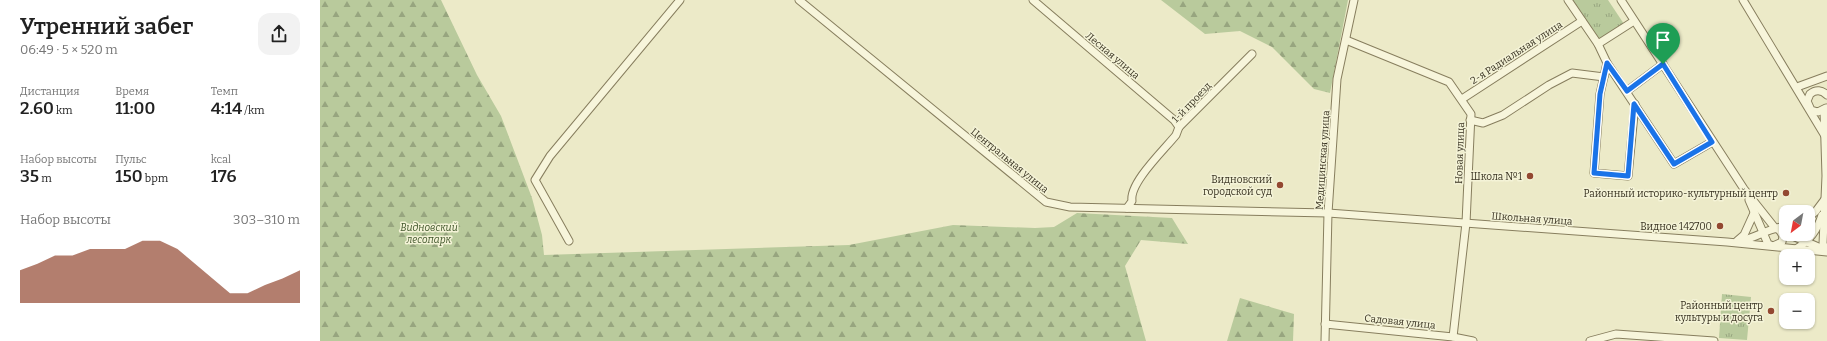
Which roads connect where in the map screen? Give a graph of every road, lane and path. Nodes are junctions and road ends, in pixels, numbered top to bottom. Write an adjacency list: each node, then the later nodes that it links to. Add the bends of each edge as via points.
1 (680, 0): 41 (street, via 550,156 535,180)
2 (799, 0): 33 (street, Центральная улица, via 1046,202 1070,207)
3 (1033, 0): 27 (street, Лесная улица)
4 (1354, 0): 10 (street, Медицинская улица)
5 (1568, 0): 8 (street)
6 (1621, 0): 9 (street)
7 (1743, 0): 18 (street)
8 (1582, 21): 11 (street); 22 (street, 2-я Радиальная улица)
9 (1634, 21): 11 (street); 14 (street)
10 (1346, 40): 22 (street, Новая улица, via 1449,82); 35 (street, Медицинская улица, via 1337,79)
11 (1598, 44): 13 (street)
12 (1252, 54): 27 (street, 1-й проезд)
13 (1607, 63): 16 (street); 19 (street)
14 (1663, 64): 19 (street); 29 (street)
15 (1827, 76): 17 (street)
16 (1604, 77): 23 (street, via 1600,94 1594,173 1628,176); 26 (street, via 1572,73 1503,115 1483,123)
17 (1814, 82): 18 (street); 21 (street)
18 (1797, 87): 21 (street); 24 (street)
19 (1627, 91): 23 (street)
20 (1827, 93): 21 (street, via 1816,90)
21 (1810, 94): 24 (street)
22 (1462, 99): 26 (street, Новая улица, via 1471,114)
23 (1634, 104): 29 (street, via 1674,164)
24 (1808, 106): 25 (street, via 1818,112); 28 (street)
25 (1825, 109): 28 (street)
26 (1470, 120): 37 (street, Новая улица)
27 (1179, 127): 33 (street, 1-й проезд, via 1176,135 1136,184 1131,194 1132,201)
28 (1826, 136): 30 (street)
29 (1712, 142): 31 (street)
30 (1826, 176): 32 (street)
31 (1745, 190): 36 (street); 38 (street)
32 (1826, 199): 34 (street); 44 (street, via 1819,224); 48 (street, via 1823,244)
33 (1127, 208): 35 (street, Центральная улица)
34 (1815, 212)
35 (1328, 213): 37 (street, Школьная улица); 49 (street, Медицинская улица)
36 (1754, 213): 40 (street); 43 (street, via 1744,235)
37 (1466, 223): 43 (street, Школьная улица); 50 (street, Новая улица)
38 (1779, 226)
39 (1779, 231): 40 (street)
40 (1763, 234): 43 (street); 45 (street, via 1768,244)
41 (569, 241)
42 (1782, 241): 45 (street)
43 (1735, 242): 45 (street, Школьная улица)
44 (1807, 242): 46 (street); 48 (street)
45 (1773, 246): 46 (street, Школьная улица)
46 (1796, 249)
47 (1815, 250): 48 (street, Школьная улица)
48 (1827, 251)
49 (1325, 324): 50 (street, Садовая улица); 51 (street, Медицинская улица)
50 (1453, 337): 52 (street, Садовая улица)
51 (1325, 341)
52 (1473, 341)
53 (1590, 341): 54 (street, via 1616,334)
54 (1714, 341)

